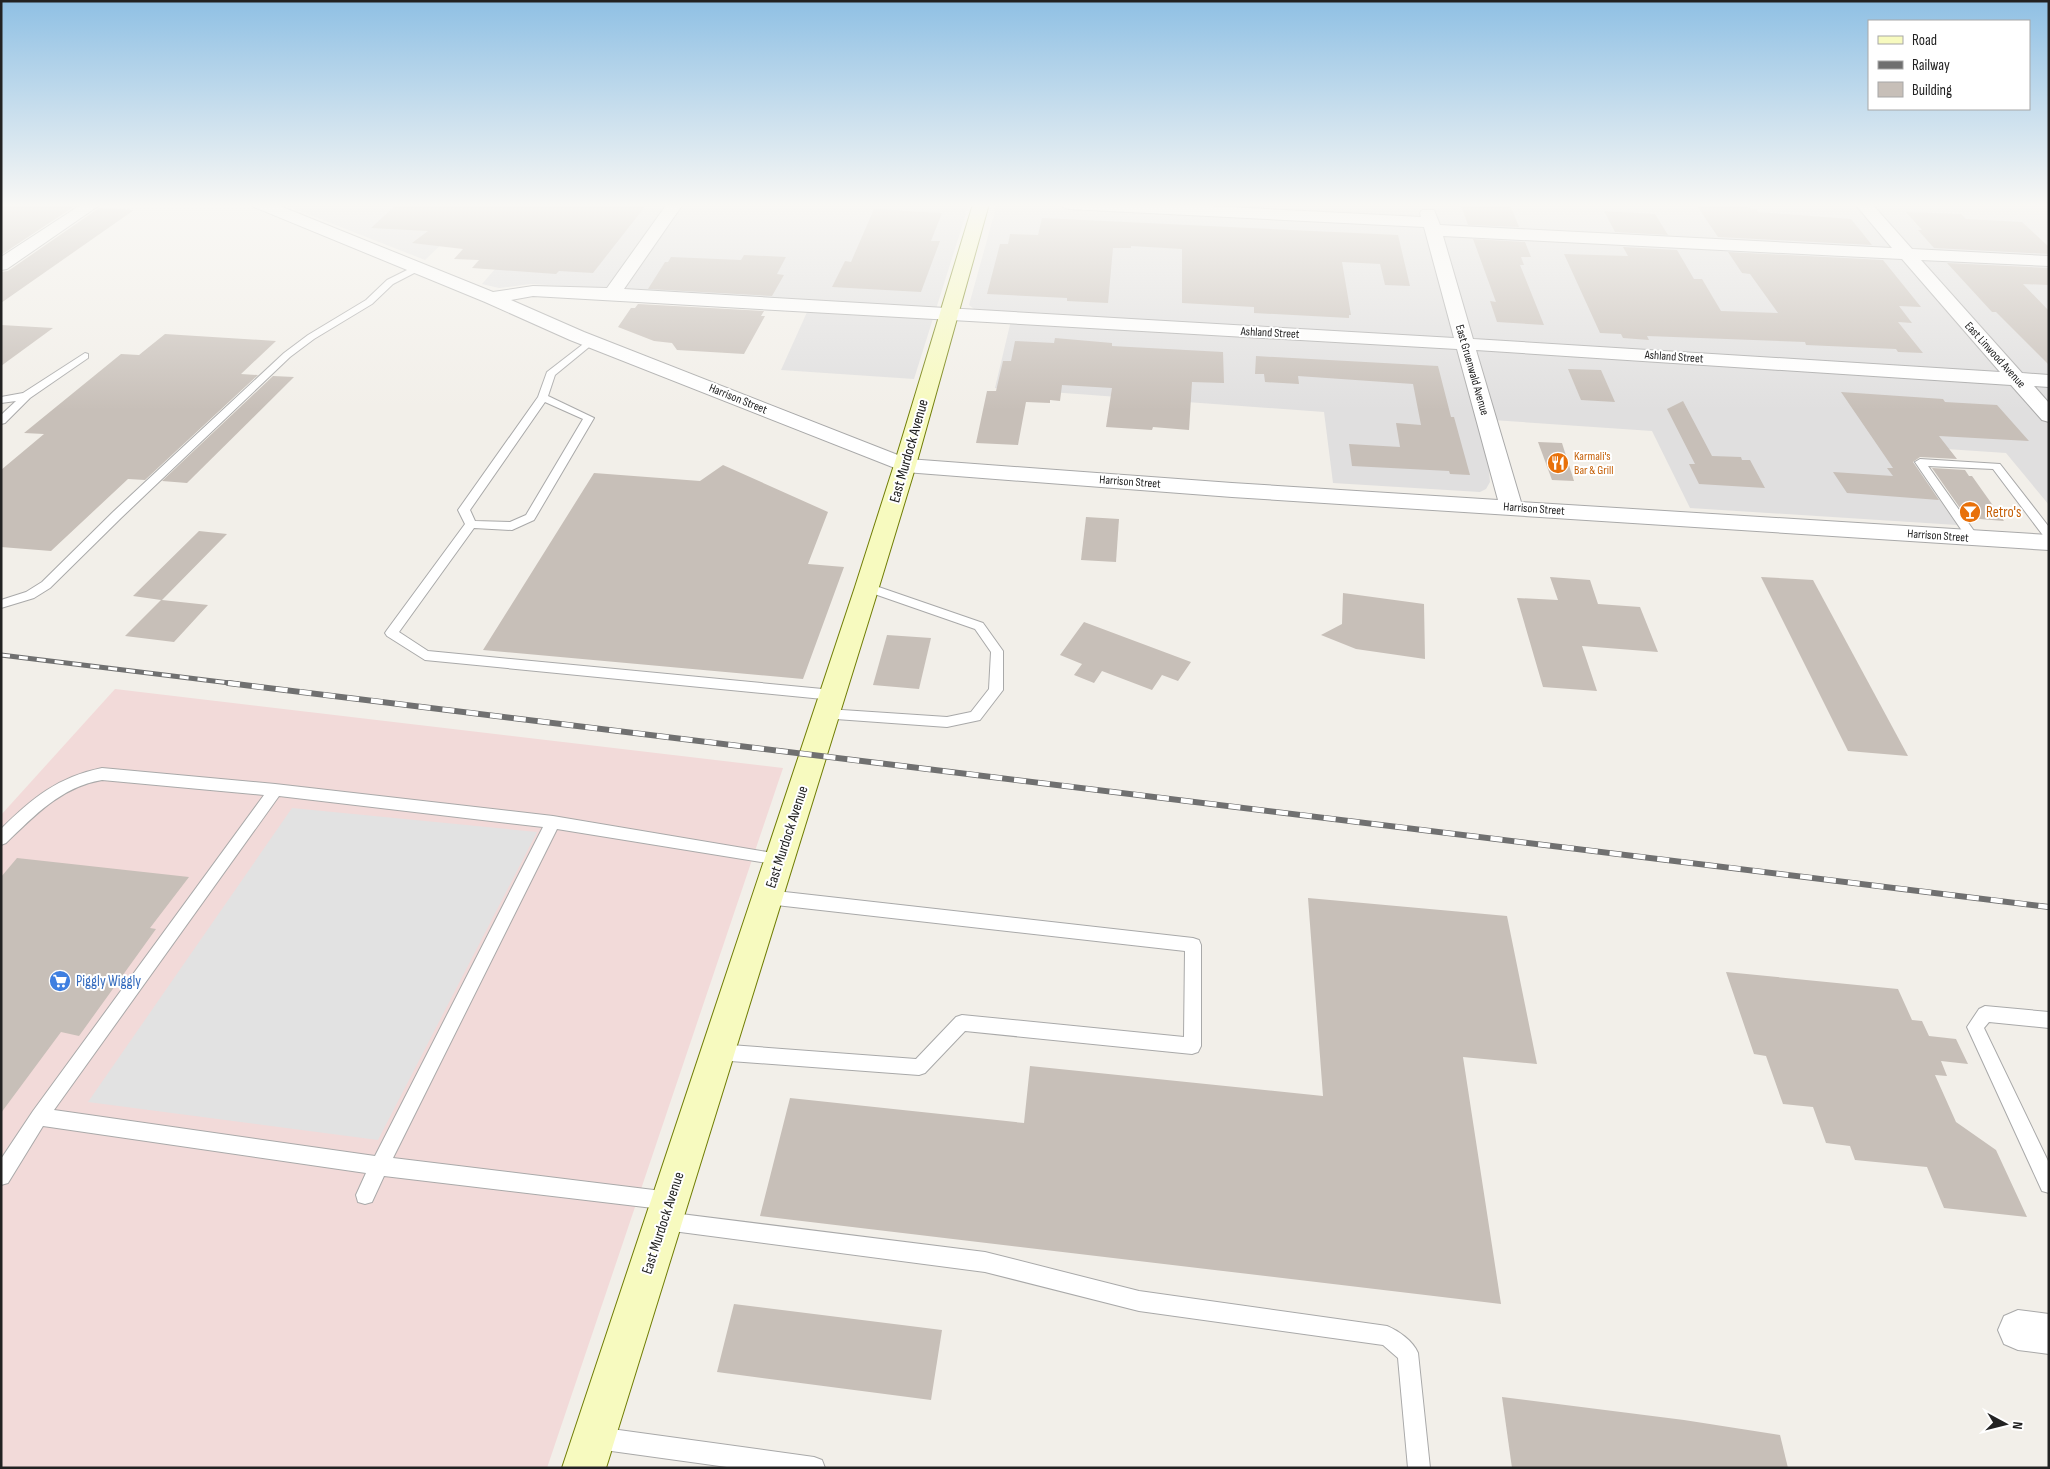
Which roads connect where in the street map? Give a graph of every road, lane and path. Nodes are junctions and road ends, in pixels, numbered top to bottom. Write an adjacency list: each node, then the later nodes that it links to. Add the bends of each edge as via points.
1 (408, 273): 27 (lane, via 287,355 46,585 30,595)
2 (428, 273): 8 (street, Harrison Street)
3 (627, 273): 7 (street)
4 (961, 273): 9 (main road, East Murdock Avenue)
5 (1444, 273): 11 (street, East Gruenwald Avenue)
6 (1921, 273): 13 (street, East Linwood Avenue)
7 (612, 294): 8 (street, Ashland Street, via 533,291); 9 (street, Ashland Street)
8 (491, 298): 10 (street, Harrison Street)
9 (949, 314): 11 (street, Ashland Street); 20 (main road, East Murdock Avenue)
10 (591, 341): 16 (lane, via 550,374); 20 (street, Harrison Street)
11 (1465, 344): 13 (street, Ashland Street); 21 (street, East Gruenwald Avenue)
12 (85, 356): 15 (lane)
13 (2016, 379): 14 (street, Ashland Street); 18 (street, East Linwood Avenue)
14 (2049, 381)
15 (26, 396): 17 (lane); 19 (lane)
16 (543, 397): 22 (lane, via 464,510); 22 (lane, via 589,418 530,517 512,526)
17 (1, 400)
18 (2049, 416)
19 (1, 421)
20 (905, 465): 21 (street, Harrison Street); 26 (main road, East Murdock Avenue)
21 (1511, 507): 24 (street, Harrison Street)
22 (471, 524): 28 (lane, via 391,633 425,655)
23 (2049, 535): 24 (lane, via 1996,466 1920,462)
24 (1973, 538): 25 (street, Harrison Street)
25 (2049, 543)
26 (867, 587): 28 (main road, East Murdock Avenue); 28 (lane, via 978,626 997,651 996,690 975,716 947,722)
27 (1, 604)
28 (830, 704): 32 (main road, East Murdock Avenue)
29 (275, 790): 30 (lane); 31 (lane, via 124,775 85,776 37,803); 36 (lane)
30 (553, 822): 32 (lane); 37 (lane)
31 (1, 839)
32 (780, 859): 33 (main road, East Murdock Avenue)
33 (767, 898): 35 (main road, East Murdock Avenue); 35 (lane, via 1193,945 1192,1046 962,1023 919,1067)
34 (2049, 1020): 39 (lane, via 1985,1014 1975,1027)
35 (717, 1052): 41 (main road, East Murdock Avenue)
36 (39, 1117): 37 (lane); 38 (lane)
37 (380, 1166): 40 (lane); 41 (lane)
38 (1, 1176)
39 (2049, 1184)
40 (365, 1195)
41 (668, 1211): 42 (main road, East Murdock Avenue); 45 (lane, via 985,1262 1139,1301 1387,1336 1408,1353)
42 (594, 1438): 43 (main road, East Murdock Avenue); 44 (lane)
43 (584, 1468)
44 (814, 1468)
45 (1419, 1468)

